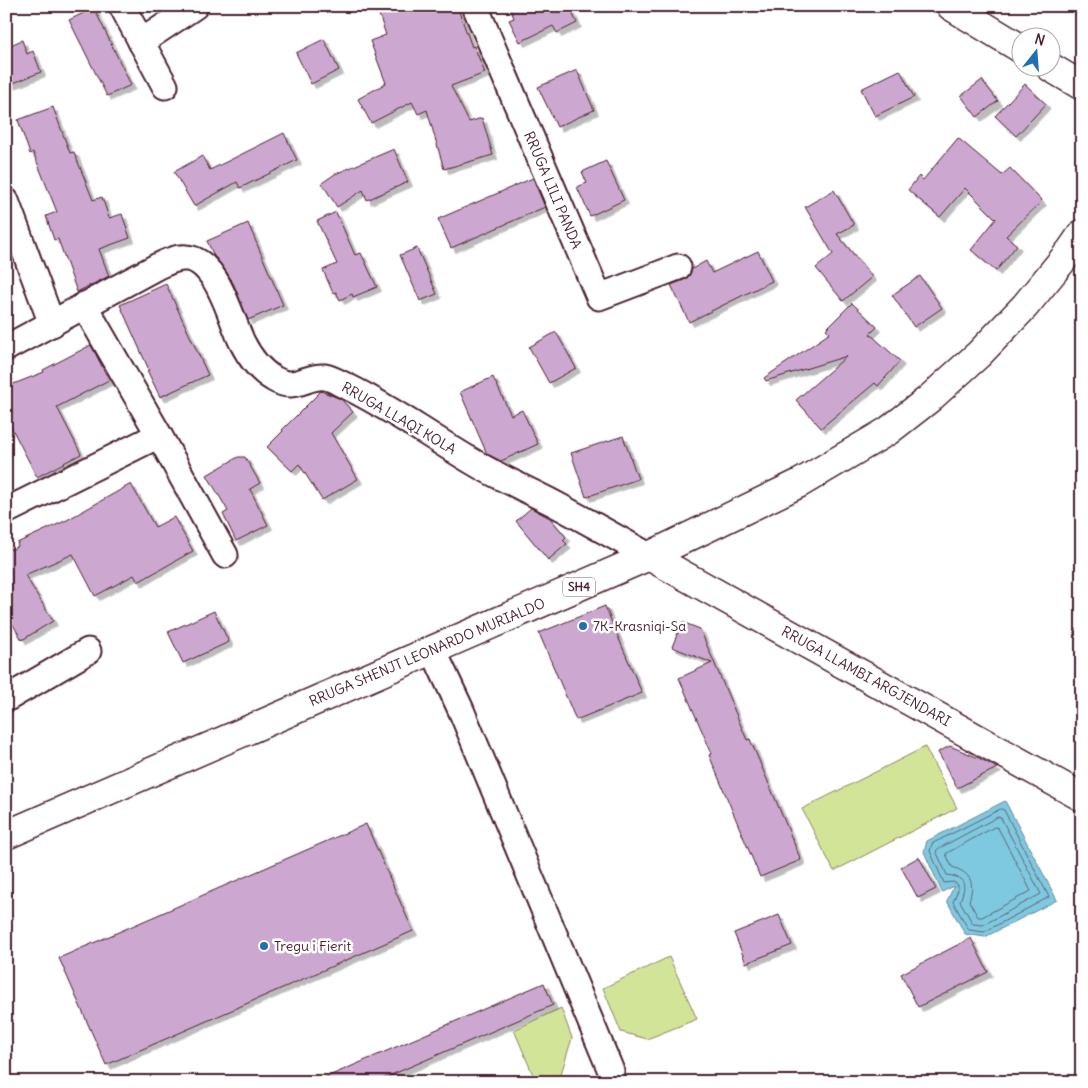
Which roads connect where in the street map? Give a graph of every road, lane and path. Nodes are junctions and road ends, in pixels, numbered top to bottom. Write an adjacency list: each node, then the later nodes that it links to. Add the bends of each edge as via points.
1 (122, 6): 5 (street)
2 (195, 6): 5 (street)
3 (475, 6): 12 (street, RRUGA LILI PANDA, via 599,297)
4 (951, 6): 6 (main road)
5 (141, 42): 8 (street)
6 (1010, 42)
7 (1060, 73): 9 (main road)
8 (165, 86)
9 (1082, 86)
10 (6, 201): 14 (street)
11 (1082, 234): 19 (main road, RRUGA SHENJT LEONARDO MURIALDO / SH4, via 1025,306 979,354 888,431 800,483)
12 (678, 267)
13 (84, 305): 14 (street); 16 (street); 19 (street, RRUGA LLAQI KOLA, via 174,259 197,260 207,268 224,298 242,343 271,377 289,384 324,377 340,383 381,404 482,466)
14 (52, 324): 15 (street)
15 (6, 348)
16 (159, 435): 17 (street); 18 (street)
17 (6, 511)
18 (225, 555)
19 (649, 556): 20 (main road, RRUGA SHENJT LEONARDO MURIALDO / SH4); 23 (main road, RRUGA LLAMBI ARGJENDARI)
20 (433, 650): 24 (main road, RRUGA SHENJT LEONARDO MURIALDO / SH4); 25 (street)
21 (88, 651): 22 (street)
22 (6, 699)
23 (1082, 797)
24 (6, 835)
25 (611, 1071)

